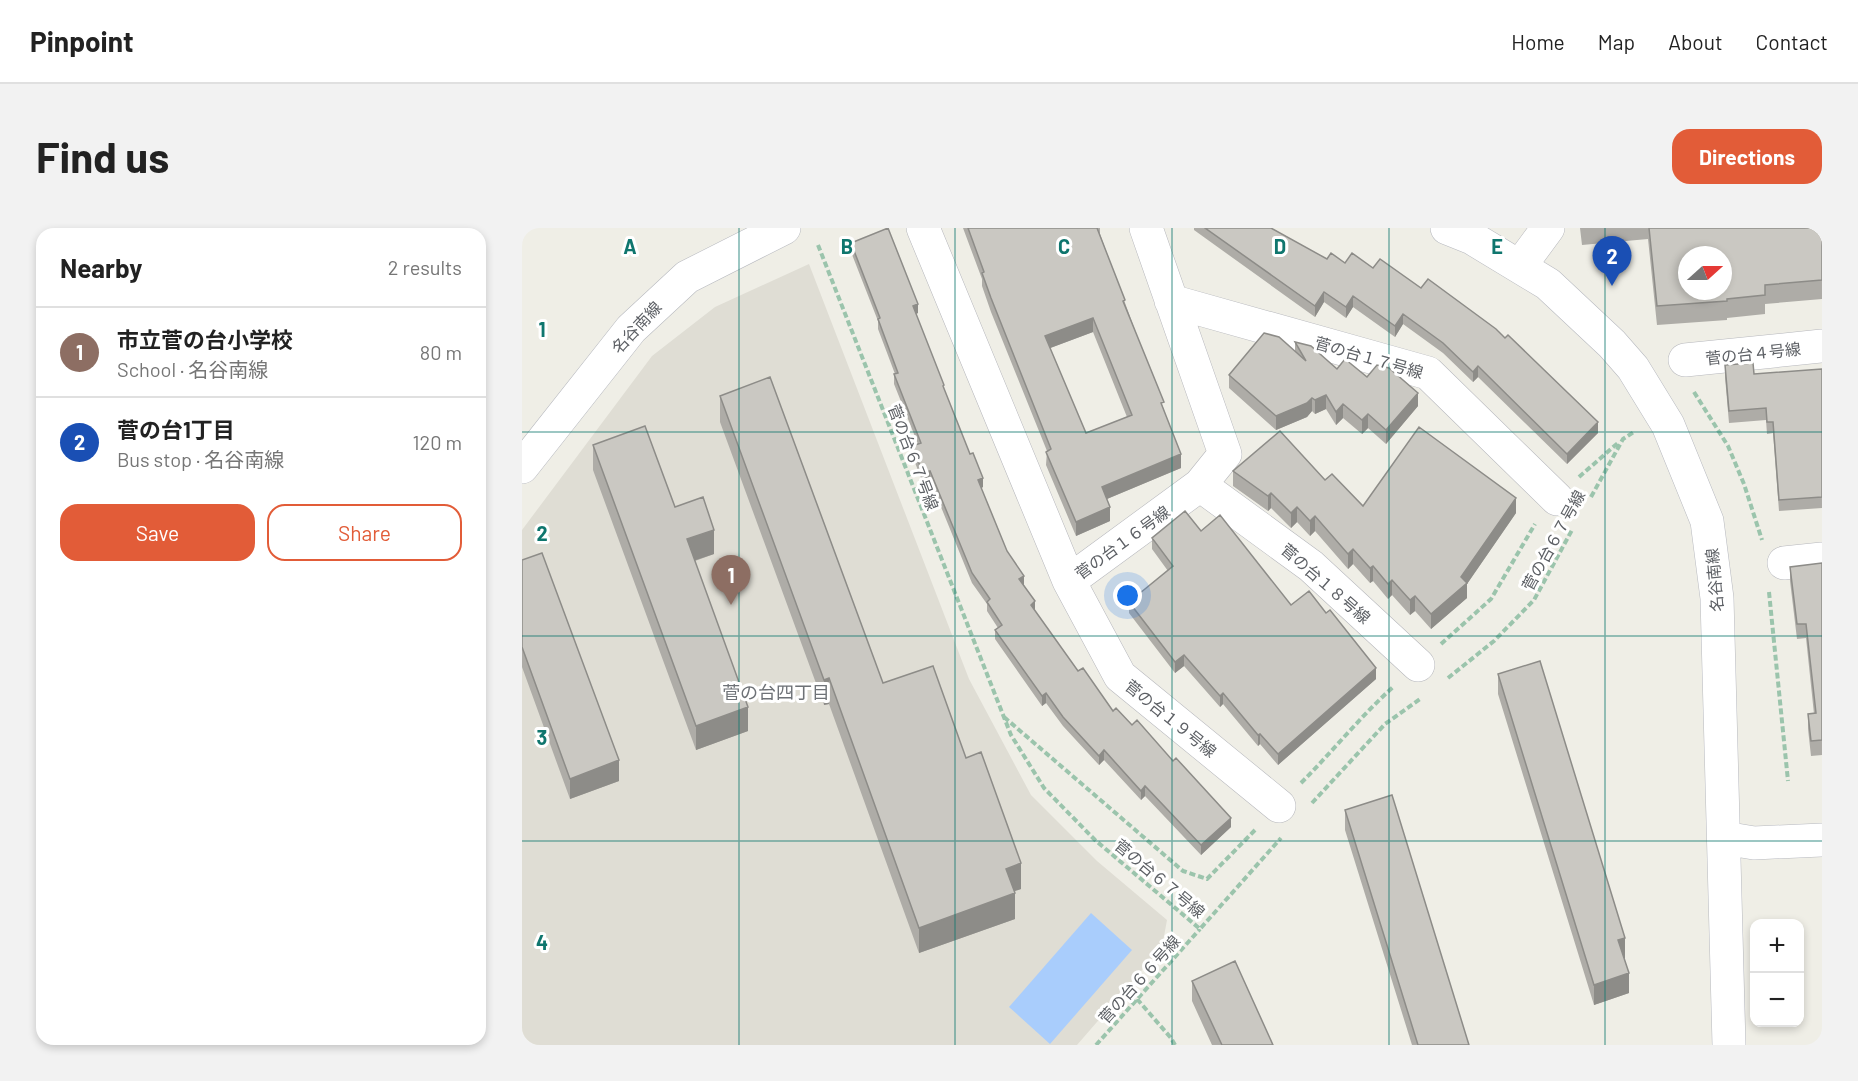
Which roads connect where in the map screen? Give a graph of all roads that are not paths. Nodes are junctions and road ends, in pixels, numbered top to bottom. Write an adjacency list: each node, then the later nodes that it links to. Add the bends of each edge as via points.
1 (784, 228): 10 (street, 名谷南線, via 687,277 631,329)
2 (923, 228): 15 (street, 菅の台１６号線)
3 (1146, 228): 7 (street, 菅の台１６号線)
4 (1447, 228): 6 (street, 名谷南線)
5 (1548, 228): 6 (street)
6 (1520, 266): 18 (street, 名谷南線, via 1548,284 1633,368 1668,425 1707,521)
7 (1172, 302): 11 (street, 菅の台１６号線, via 1226,454); 12 (street, 菅の台１７号線, via 1428,373)
8 (1822, 346): 9 (street, 菅の台４号線)
9 (1685, 360)
10 (522, 467)
11 (1200, 485): 15 (street, 菅の台１６号線); 16 (street, 菅の台１８号線, via 1311,566)
12 (1557, 499)
13 (1822, 559): 14 (street)
14 (1784, 563)
15 (1069, 581): 17 (street, 菅の台１９号線, via 1120,676)
16 (1429, 675)
17 (1280, 822)
18 (1739, 840): 19 (street); 20 (street, 名谷南線)
19 (1822, 840)
20 (1730, 1045)

